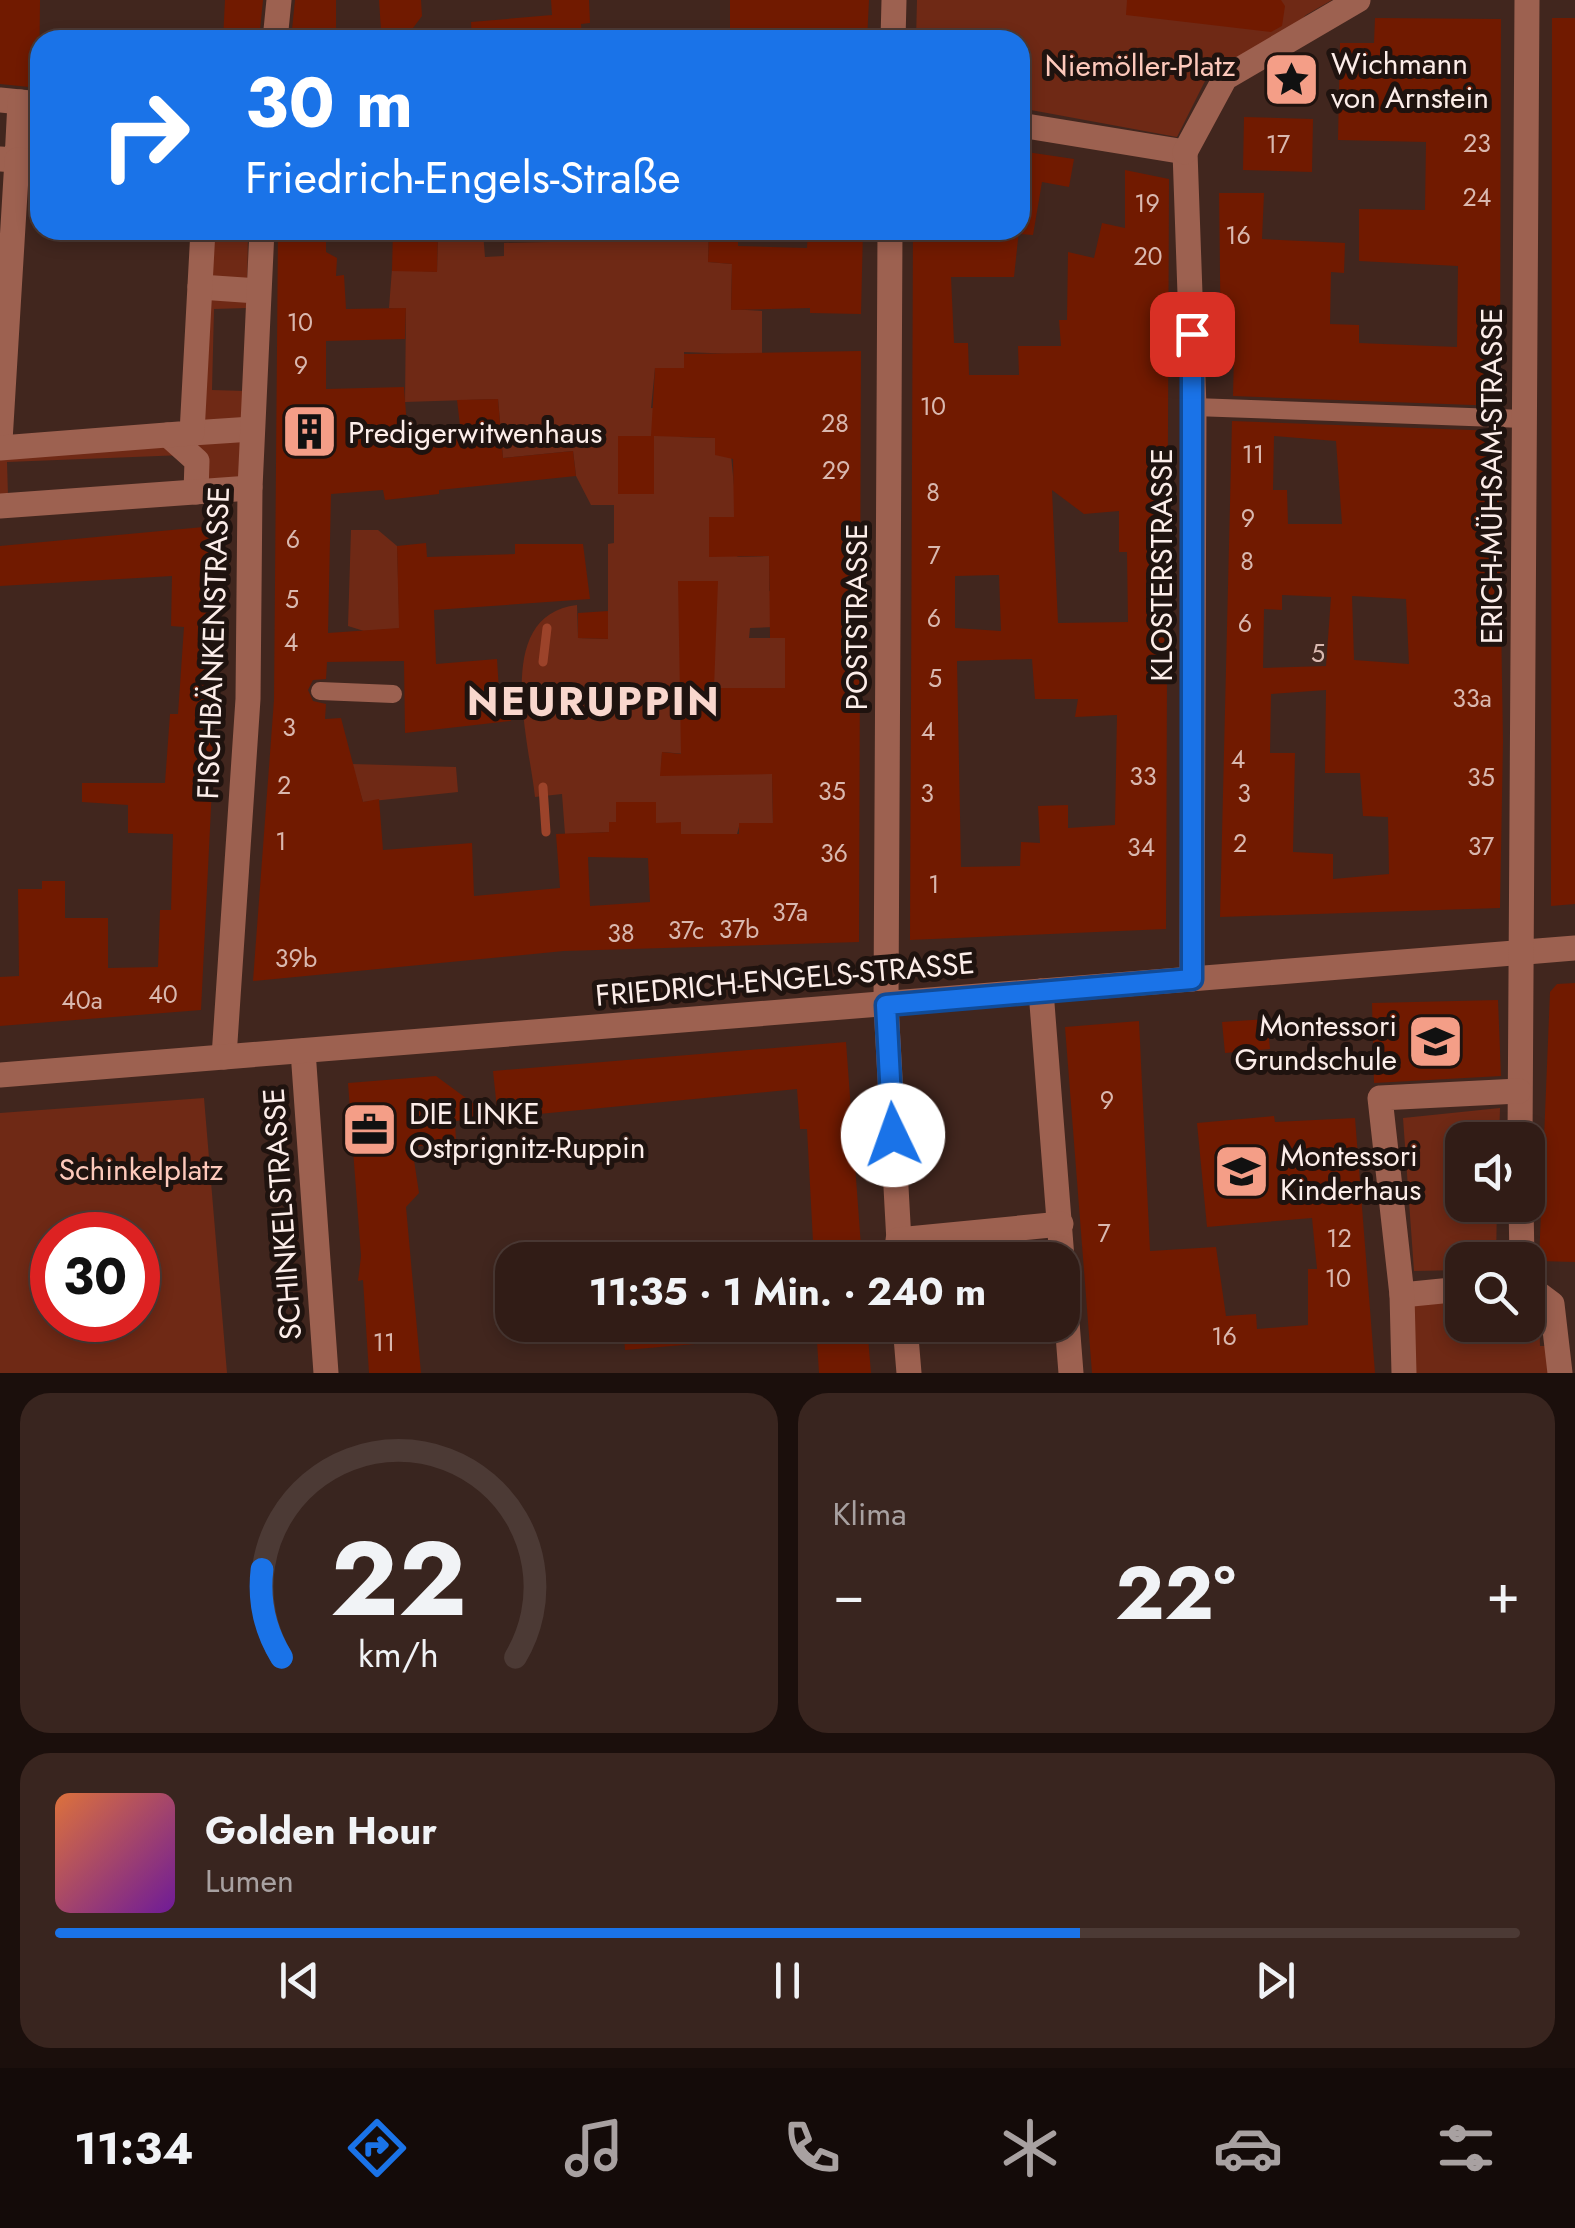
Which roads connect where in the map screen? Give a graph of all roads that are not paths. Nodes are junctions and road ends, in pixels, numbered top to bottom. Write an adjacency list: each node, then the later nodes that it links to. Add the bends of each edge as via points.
1 (279, 0): 5 (street)
2 (894, 0): 6 (street)
3 (1358, 0): 9 (street, via 1226,78)
4 (1528, 0): 17 (street, ERICH-MÜHSAM-STRASSE)
5 (276, 30)
6 (893, 30)
7 (20, 102): 10 (street)
8 (1030, 127): 9 (street)
9 (1186, 152): 16 (street, KLOSTERSTRASSE)
10 (19, 161): 20 (street)
11 (203, 240): 14 (street)
12 (261, 240): 15 (street, FISCHBÄNKENSTRASSE)
13 (890, 240): 30 (street, POSTSTRASSE)
14 (200, 288): 15 (street); 19 (street)
15 (258, 291): 18 (street, FISCHBÄNKENSTRASSE)
16 (1194, 407): 17 (lane); 28 (street, KLOSTERSTRASSE)
17 (1524, 420): 27 (street, ERICH-MÜHSAM-STRASSE)
18 (252, 429): 19 (street); 21 (street, FISCHBÄNKENSTRASSE)
19 (180, 434): 20 (street); 22 (street, via 197,460)
20 (0, 444)
21 (250, 488): 22 (street); 32 (street, FISCHBÄNKENSTRASSE, via 248,699)
22 (196, 492): 23 (street)
23 (0, 506)
24 (320, 692): 25 (lane)
25 (393, 694)
26 (1575, 948): 27 (street, FRIEDRICH-ENGELS-STRASSE)
27 (1520, 952): 28 (street, FRIEDRICH-ENGELS-STRASSE); 34 (street, ERICH-MÜHSAM-STRASSE)
28 (1192, 979): 29 (street, FRIEDRICH-ENGELS-STRASSE)
29 (1042, 991): 30 (street, FRIEDRICH-ENGELS-STRASSE); 36 (street)
30 (886, 1005): 31 (street, FRIEDRICH-ENGELS-STRASSE); 37 (street, POSTSTRASSE)
31 (304, 1050): 32 (street, FRIEDRICH-ENGELS-STRASSE); 44 (street, SCHINKELSTRASSE)
32 (224, 1057): 33 (street, FRIEDRICH-ENGELS-STRASSE)
33 (0, 1075)
34 (1518, 1091): 35 (street, ERICH-MÜHSAM-STRASSE); 40 (street, via 1380,1098)
35 (1519, 1122)
36 (1060, 1224): 38 (street); 46 (street)
37 (899, 1242)
38 (949, 1242)
39 (1445, 1291): 40 (street)
40 (1402, 1295): 43 (street)
41 (1545, 1299): 47 (street, via 1552,1304)
42 (906, 1342): 45 (street)
43 (1403, 1369)
44 (326, 1373)
45 (908, 1373)
46 (1071, 1373)
47 (1560, 1373)

